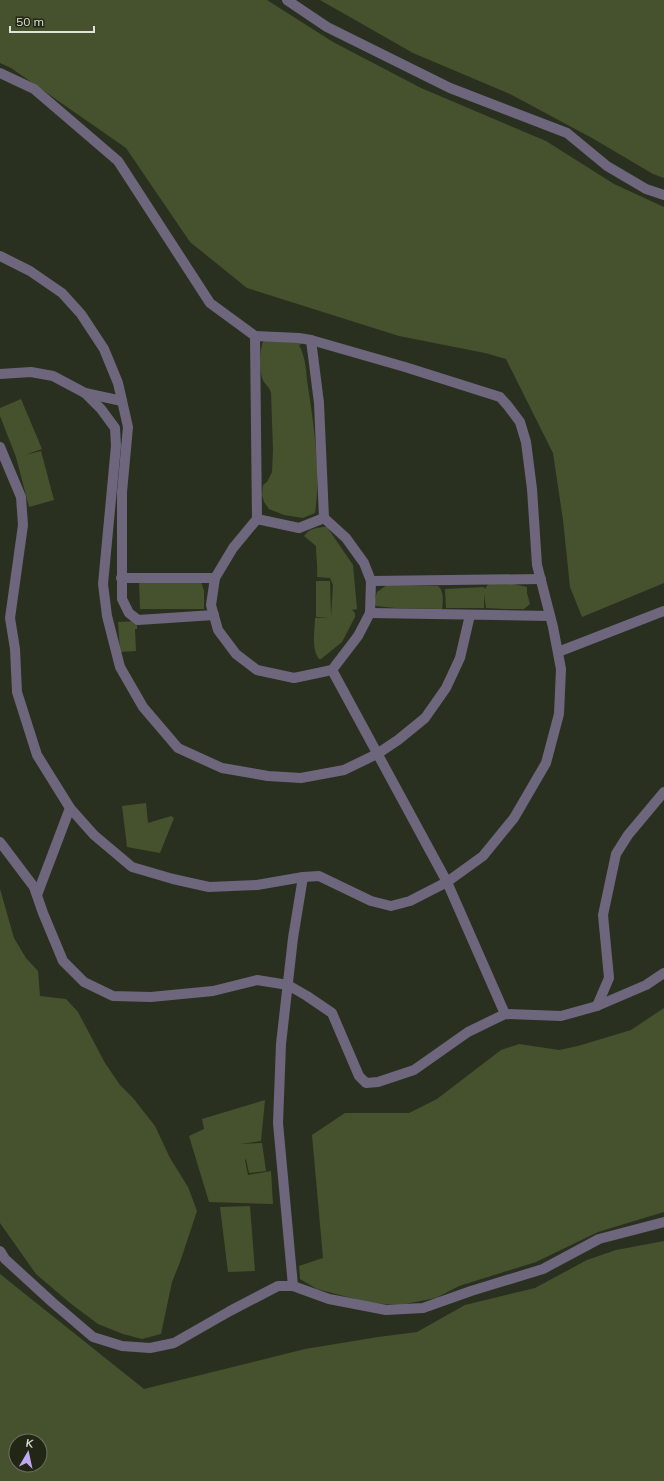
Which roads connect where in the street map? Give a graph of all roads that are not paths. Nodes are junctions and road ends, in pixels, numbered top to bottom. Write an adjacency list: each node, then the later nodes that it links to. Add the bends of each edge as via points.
1 (286, 0): 3 (street, via 327,27 450,88 567,133 606,166 646,189)
2 (0, 72): 5 (street, via 34,89 118,161 210,303)
3 (664, 195)
4 (0, 256): 9 (street, via 43,280 82,314 104,348 118,383)
5 (255, 336): 6 (street); 12 (street)
6 (311, 340): 11 (street, via 319,404); 15 (street, via 500,397 520,422 526,442 537,565)
7 (0, 374): 8 (street, via 30,372 53,376)
8 (85, 393): 9 (street); 25 (street, via 115,428 116,446 103,584 107,616 120,667 143,707 178,748 222,768 268,776 301,778 344,770)
9 (122, 401): 13 (street, via 128,427 122,492)
10 (0, 447): 22 (street, via 21,498 23,526)
11 (324, 518): 12 (street, via 298,528); 16 (street, via 346,538 364,563)
12 (257, 519): 14 (street, via 233,548)
13 (121, 578): 14 (street); 19 (street, via 122,599 129,613 138,620)
14 (215, 578): 19 (street, via 211,605)
15 (541, 579): 16 (street); 21 (street)
16 (371, 581): 18 (street)
17 (664, 611): 23 (street)
18 (370, 613): 20 (street); 24 (street, via 358,636)
19 (214, 615): 24 (street, via 218,630 236,654 257,670 294,678)
20 (470, 615): 21 (street); 25 (street, via 460,658 446,688 425,718)
21 (550, 616): 23 (street)
22 (5, 618): 27 (street, via 15,649 17,692 37,755)
23 (558, 652): 30 (street, via 561,669 559,714 546,763 514,818 483,856)
24 (332, 670): 25 (street)
25 (377, 754): 30 (street)
26 (664, 792): 34 (street, via 628,835 616,854 603,915 609,978)
27 (70, 808): 29 (street, via 94,835 132,867 209,887 257,885); 31 (street)
28 (0, 842): 31 (street, via 34,887)
29 (303, 877): 30 (street, via 319,876 371,901 391,906 410,901); 33 (street)
30 (447, 882): 35 (street)
31 (37, 895): 33 (street, via 63,961 84,982 113,996 151,997 213,991 257,980)
32 (664, 973): 34 (street, via 646,985)
33 (288, 985): 35 (street, via 332,1013 359,1076 366,1083 378,1082 414,1070 468,1032); 38 (street, via 281,1044 278,1123)
34 (597, 1006): 35 (street, via 561,1016)
35 (505, 1014)
36 (664, 1222): 38 (street, via 600,1239 543,1269 423,1308 386,1310 329,1299)
37 (0, 1252): 38 (street, via 93,1337 122,1346 150,1348 174,1343 278,1286)
38 (293, 1286)

